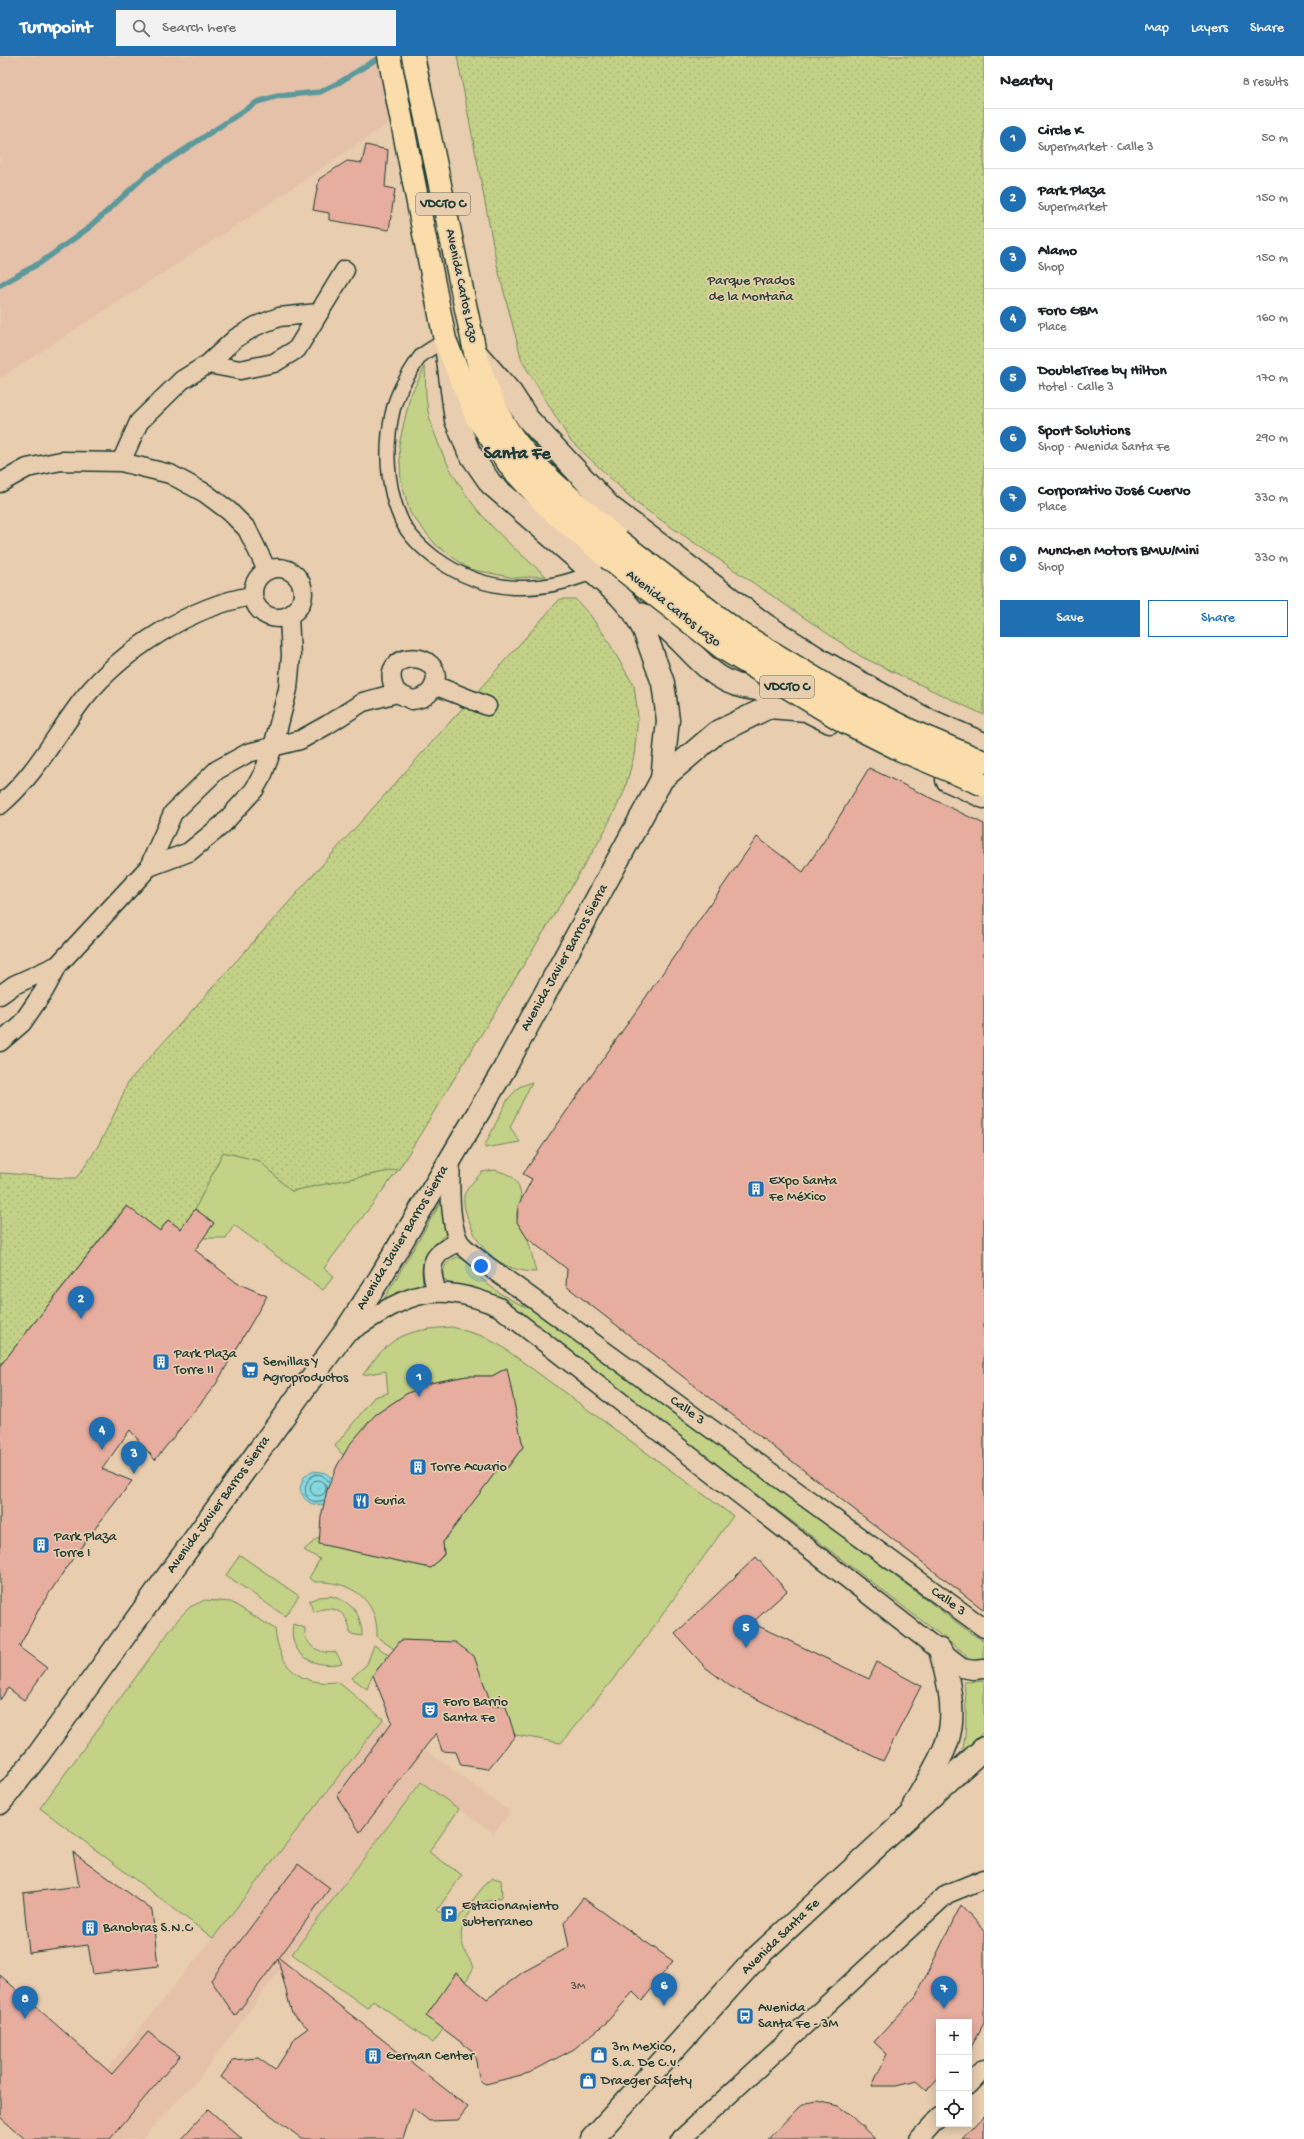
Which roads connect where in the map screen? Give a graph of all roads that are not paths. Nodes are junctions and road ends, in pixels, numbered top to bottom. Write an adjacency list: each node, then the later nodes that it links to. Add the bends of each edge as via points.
1 (389, 56): 5 (highway, Avenida Carlos Lazo / VDCTO C)
2 (413, 56): 6 (highway, Avenida Carlos Lazo / VDCTO C)
3 (345, 270): 4 (street)
4 (318, 313): 7 (street, via 280,317 256,326 221,350); 7 (street, via 297,349 274,363 240,370)
5 (445, 340): 10 (highway, Avenida Carlos Lazo / VDCTO C, via 477,418 512,470 549,508); 10 (street, via 421,356 399,390 391,417 388,467 400,518 421,547 450,569 476,581 502,587 531,588 558,584)
6 (475, 352): 10 (highway, Avenida Carlos Lazo / VDCTO C, via 484,384 495,408 517,443 539,467); 15 (street, Avenida Carlos Lazo, via 511,393 528,419 610,507 764,624)
7 (208, 364): 8 (street, via 182,380 139,422)
8 (122, 462): 9 (street, via 61,461 27,468); 11 (street, via 170,474 205,493 229,511 246,529)
9 (0, 483)
10 (607, 557): 13 (street, Avenida Carlos Lazo); 21 (highway, Avenida Carlos Lazo / VDCTO C, bridge, via 711,612 864,707 909,730); 23 (highway, Avenida Carlos Lazo / VDCTO C, bridge, via 724,649 845,722 901,750)
11 (266, 570): 12 (street, via 256,581); 14 (street, via 287,569 295,574 301,583 304,593 302,602)
12 (252, 596): 14 (street, via 255,605 270,617); 25 (street, via 204,609 152,638 116,666 84,698 18,789)
13 (634, 612): 15 (street, via 659,621 706,668 739,686 766,690 783,688 800,680); 22 (street, Avenida Carlos Lazo, via 652,648 663,683 668,720)
14 (289, 616): 20 (street, via 291,656 288,689)
15 (822, 662): 19 (street, Avenida Carlos Lazo, via 922,717)
16 (434, 685): 17 (street, via 431,692 420,699 405,698); 17 (street, via 434,674 428,662 415,657 407,658 400,661 393,671 393,685); 18 (street)
17 (397, 693): 20 (street, via 363,702 300,740)
18 (487, 706)
19 (984, 744)
20 (273, 747): 26 (street, via 254,790 222,825 189,852); 26 (street, via 248,753 217,770 173,813)
21 (984, 762)
22 (662, 779): 24 (street, Avenida Javier Barros Sierra, via 716,733 769,707 806,710 891,754); 30 (street, Avenida Javier Barros Sierra, via 503,1071)
23 (984, 785)
24 (984, 797)
25 (0, 805)
26 (149, 867): 27 (street)
27 (58, 965): 28 (street, via 14,985); 29 (street, via 22,1023)
28 (0, 995)
29 (0, 1042)
30 (451, 1158): 31 (street, via 451,1204); 33 (street, Avenida Javier Barros Sierra, via 380,1278)
31 (459, 1242): 32 (street, via 443,1250 433,1260 432,1270); 34 (street, Calle 3, via 517,1288)
32 (437, 1292): 33 (street, via 393,1305); 35 (street, via 479,1299 500,1307)
33 (342, 1336): 38 (street, Avenida Javier Barros Sierra, via 38,1754)
34 (984, 1628)
35 (940, 1650): 36 (street, via 962,1668); 39 (street, via 949,1687 951,1724 947,1742)
36 (984, 1669)
37 (984, 1748): 39 (street, Avenida Santa Fe)
38 (0, 1802)
39 (906, 1820): 44 (street, Avenida Santa Fe, via 758,1956)
40 (984, 1879): 45 (street, via 947,1894)
41 (984, 2069): 42 (street)
42 (972, 2082)
43 (936, 2120): 46 (street)
44 (592, 2139)
45 (681, 2139)
46 (919, 2139)

